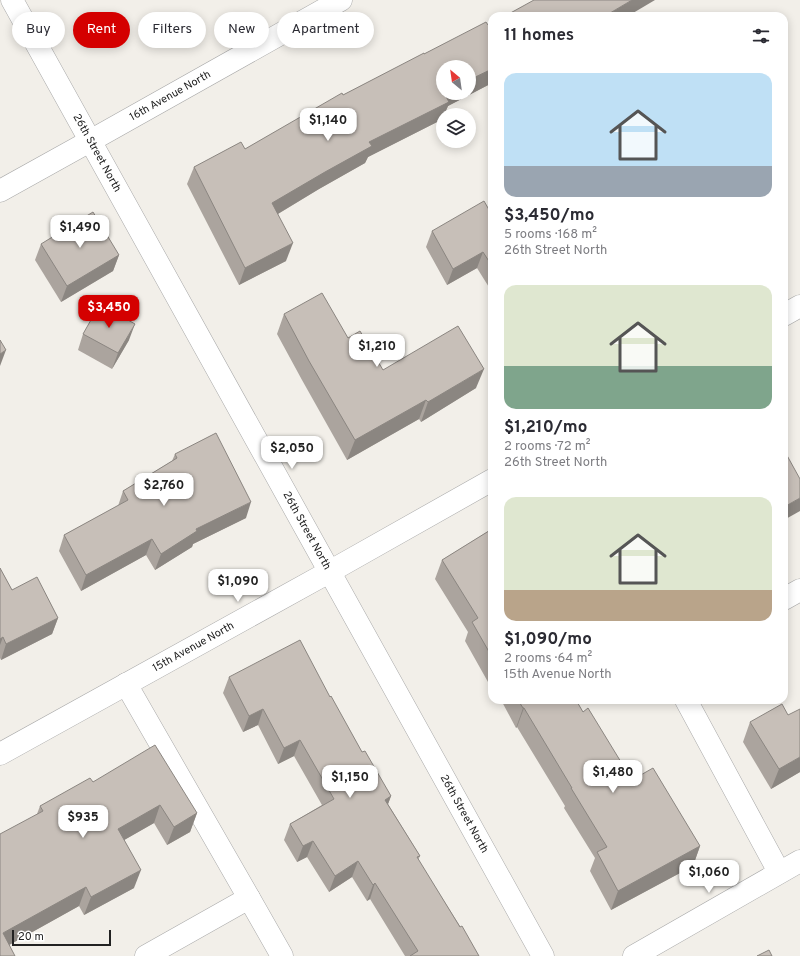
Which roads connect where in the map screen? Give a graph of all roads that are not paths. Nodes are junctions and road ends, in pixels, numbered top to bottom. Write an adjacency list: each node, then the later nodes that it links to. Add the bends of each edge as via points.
1 (12, 0): 3 (street, 26th Street North)
2 (341, 0): 3 (street, 16th Avenue North)
3 (90, 141): 4 (street, 16th Avenue North); 8 (street, 26th Street North)
4 (0, 191)
5 (800, 306): 6 (street)
6 (788, 313)
7 (488, 482): 8 (street, 15th Avenue North)
8 (329, 572): 11 (street, 15th Avenue North); 19 (street, 26th Street North)
9 (800, 590): 10 (street)
10 (788, 597)
11 (126, 684): 13 (street, 15th Avenue North); 16 (street)
12 (688, 704): 15 (street)
13 (0, 754)
14 (800, 861): 15 (street)
15 (780, 872): 20 (street)
16 (249, 898): 17 (street); 18 (street)
17 (146, 956)
18 (282, 956)
19 (542, 956)
20 (634, 956)

